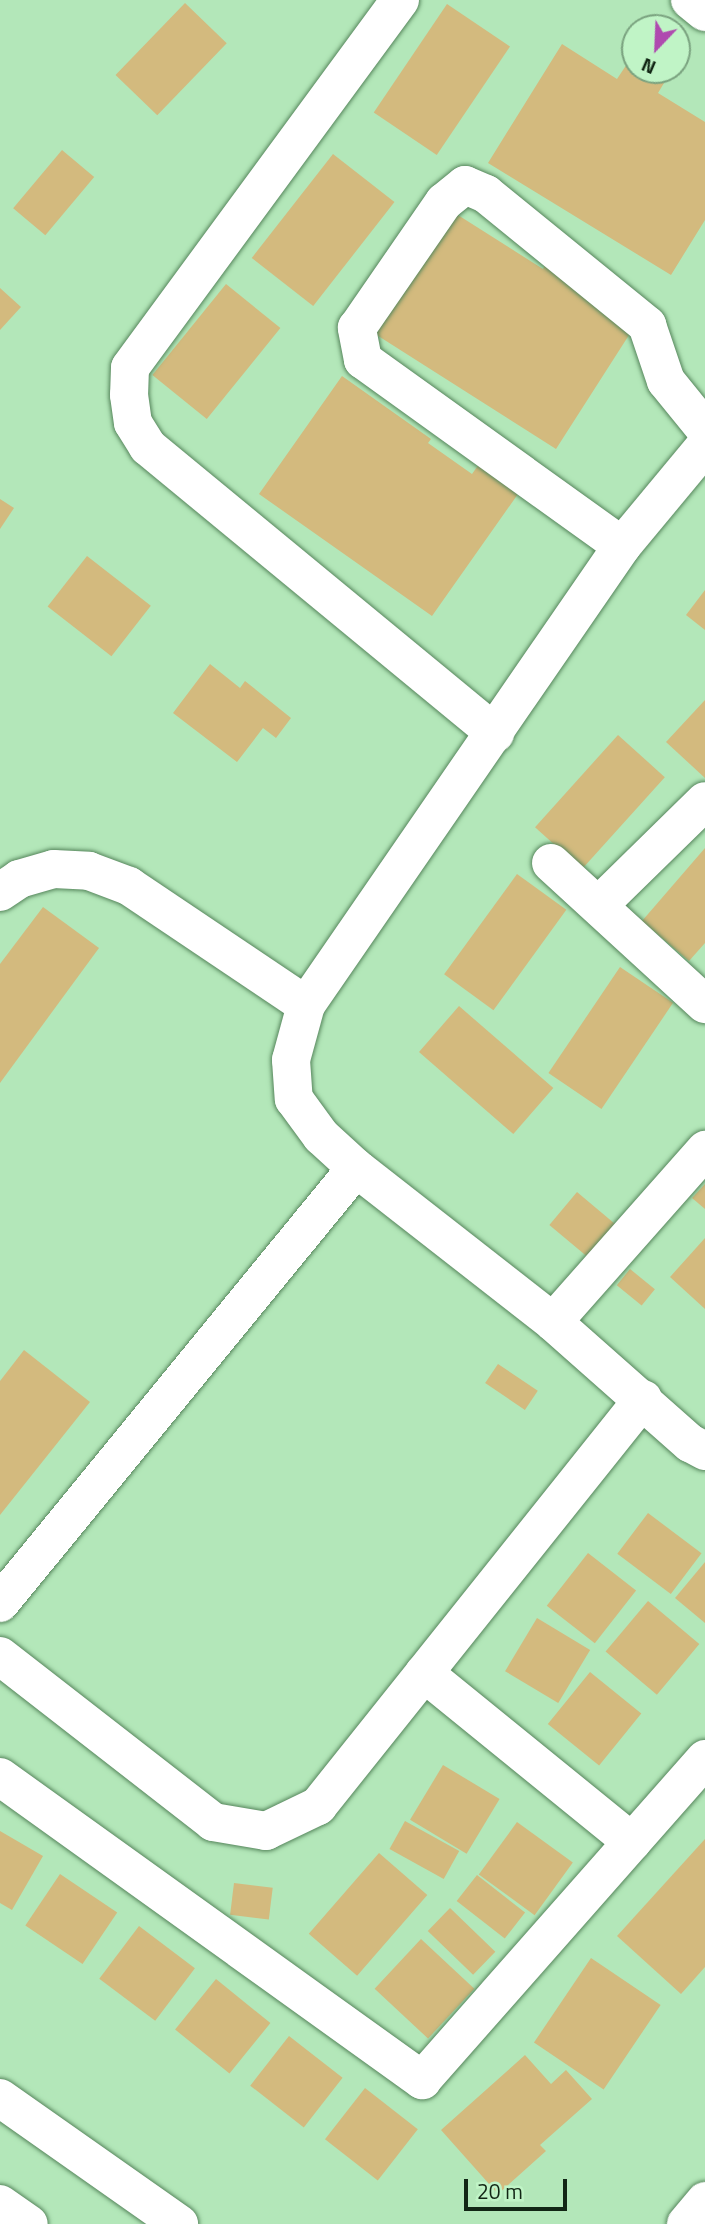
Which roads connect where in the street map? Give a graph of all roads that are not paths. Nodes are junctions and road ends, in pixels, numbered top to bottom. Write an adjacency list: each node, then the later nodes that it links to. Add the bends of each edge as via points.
1 (400, 0): 7 (street, via 130,368 129,395 133,423 148,447)
2 (690, 0): 3 (street)
3 (705, 12)
4 (705, 429): 6 (street, via 666,381 647,325 486,194 465,185 444,202 357,328 363,360)
5 (705, 446): 6 (street)
6 (622, 546): 7 (street)
7 (495, 733): 13 (street)
8 (705, 801): 11 (street)
9 (551, 863): 11 (street)
10 (0, 892): 13 (street, via 19,879 54,869 89,871 129,886)
11 (600, 904): 12 (street)
12 (705, 1004)
13 (306, 1005): 15 (street, via 291,1060 294,1099 321,1136)
14 (705, 1150): 16 (street)
15 (356, 1168): 16 (street); 19 (street)
16 (553, 1322): 17 (street)
17 (643, 1399): 18 (street, via 690,1443); 21 (street)
18 (705, 1451)
19 (0, 1602)
20 (0, 1656): 21 (street, via 213,1822 266,1831 318,1806)
21 (424, 1673): 24 (street)
22 (705, 1759): 24 (street)
23 (0, 1777): 24 (street, via 422,2080)
24 (632, 1842)
25 (0, 2098): 29 (street)
26 (705, 2202): 30 (street)
27 (0, 2204): 28 (street)
28 (29, 2224)
29 (179, 2224)
30 (687, 2224)

